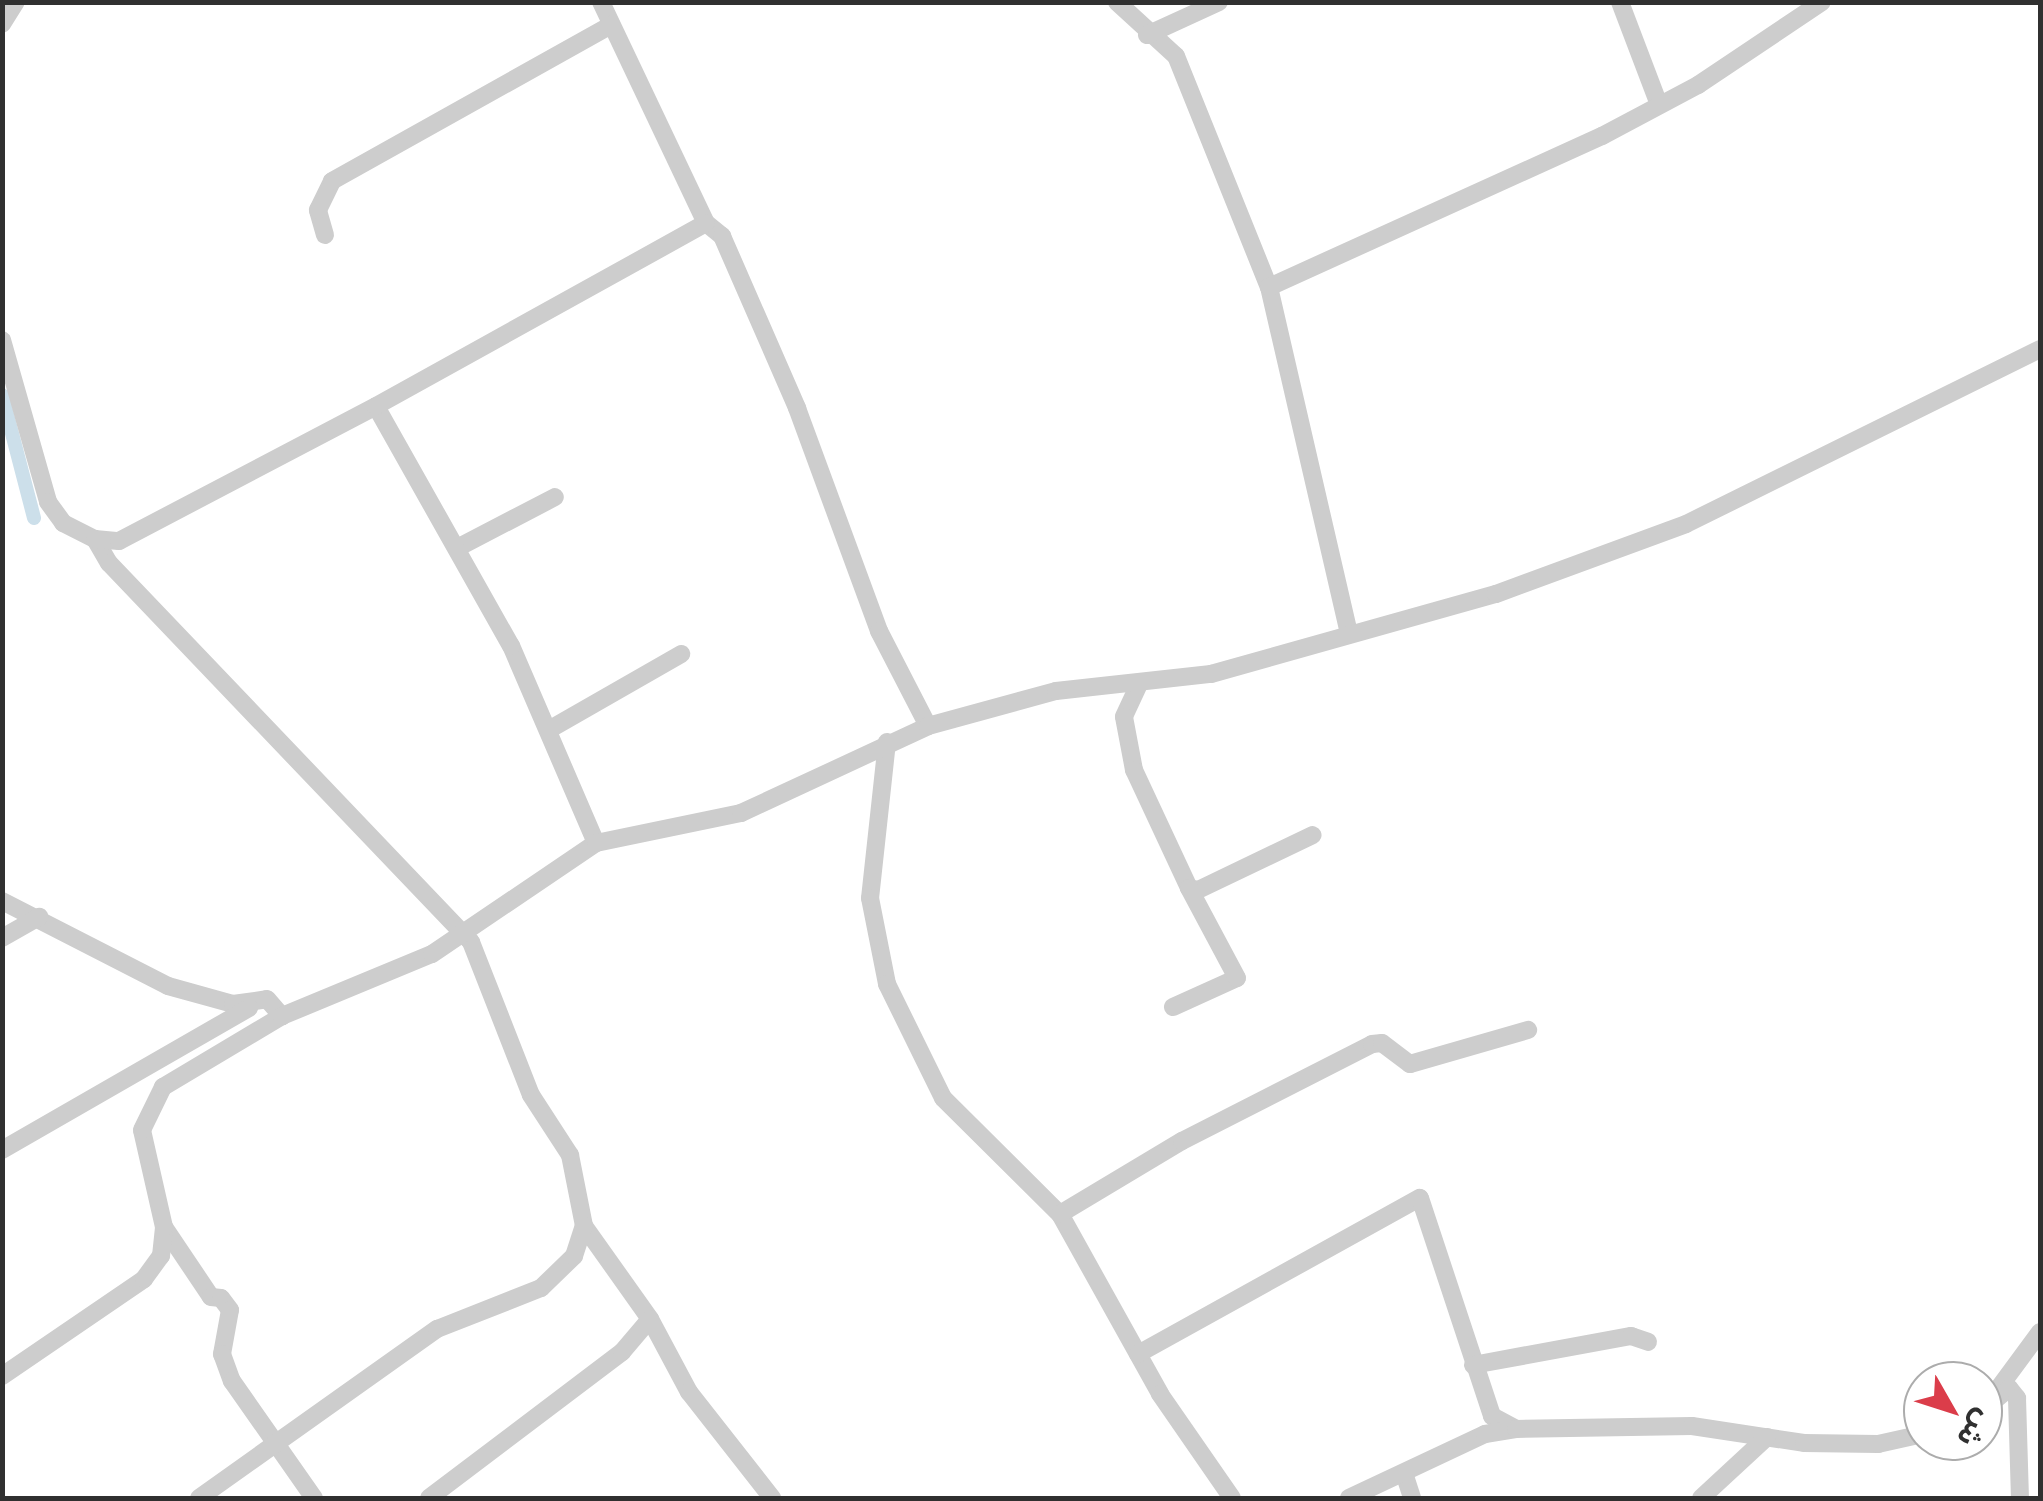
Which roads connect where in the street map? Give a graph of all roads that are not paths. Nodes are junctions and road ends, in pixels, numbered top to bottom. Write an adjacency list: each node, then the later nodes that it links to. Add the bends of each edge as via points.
1 (16, 2): 7 (street)
2 (1118, 2): 8 (street)
3 (1220, 2): 8 (street)
4 (1620, 2): 9 (street)
5 (1822, 2): 9 (street, via 1698,85)
6 (609, 10): 10 (street); 11 (street, via 332,181 318,210)
7 (2, 24)
8 (1147, 34): 12 (street, via 1176,56)
9 (1658, 102): 12 (street, via 1602,136)
10 (706, 223): 15 (street); 22 (street, via 722,236 797,408 879,631)
11 (325, 235)
12 (1269, 287): 19 (street)
13 (2, 340): 17 (street, via 48,502 63,523)
14 (2040, 349): 19 (street, via 1686,524 1496,594)
15 (376, 406): 17 (street, via 119,541); 18 (street)
16 (555, 497): 18 (street)
17 (95, 540): 30 (street)
18 (459, 548): 23 (street)
19 (1350, 634): 21 (street, via 1211,674)
20 (681, 654): 23 (street)
21 (1140, 682): 22 (street, via 1056,691); 27 (street, via 1124,717 1134,770)
22 (928, 726): 24 (street)
23 (552, 728): 26 (street)
24 (887, 742): 26 (street, via 740,813); 37 (street, via 870,898 887,984 944,1098)
25 (1313, 834): 27 (street, via 1198,890)
26 (596, 843): 30 (street)
27 (1188, 888): 33 (street, via 1237,978)
28 (2, 901): 29 (street)
29 (39, 917): 31 (street); 32 (street, via 168,986)
30 (462, 933): 34 (street, via 432,954); 38 (street, via 492,983 531,1094 570,1155)
31 (2, 938)
32 (254, 1006): 34 (street, via 267,1000); 36 (street, via 194,1034)
33 (1174, 1008)
34 (282, 1016): 39 (street, via 186,1069 150,1108 142,1130)
35 (1528, 1030): 37 (street, via 1410,1064 1372,1044 1182,1141)
36 (2, 1150)
37 (1060, 1214): 43 (street)
38 (584, 1226): 40 (street); 51 (street, via 574,1256 540,1288 437,1329)
39 (164, 1228): 45 (street, via 161,1256 144,1279); 51 (street, via 211,1298 222,1298 230,1310 222,1354)
40 (650, 1318): 55 (street, via 622,1352); 56 (street, via 689,1392)
41 (2040, 1332): 46 (street)
42 (1648, 1342): 44 (street, via 1630,1336)
43 (1138, 1354): 44 (street, via 1420,1198); 57 (street)
44 (1474, 1365): 48 (street, via 1492,1416)
45 (2, 1376)
46 (2003, 1382)
47 (2003, 1393): 61 (street, via 2009,1388 2016,1398)
48 (1516, 1429): 49 (street, via 1692,1426); 52 (street, via 1485,1434)
49 (1767, 1437): 50 (street, via 1878,1444); 60 (street)
50 (1903, 1438)
51 (273, 1444): 53 (street); 54 (street)
52 (1404, 1473): 58 (street); 59 (street)
53 (200, 1498)
54 (314, 1498)
55 (429, 1498)
56 (772, 1498)
57 (1232, 1498)
58 (1349, 1498)
59 (1412, 1498)
60 (1701, 1498)
61 (2020, 1498)

